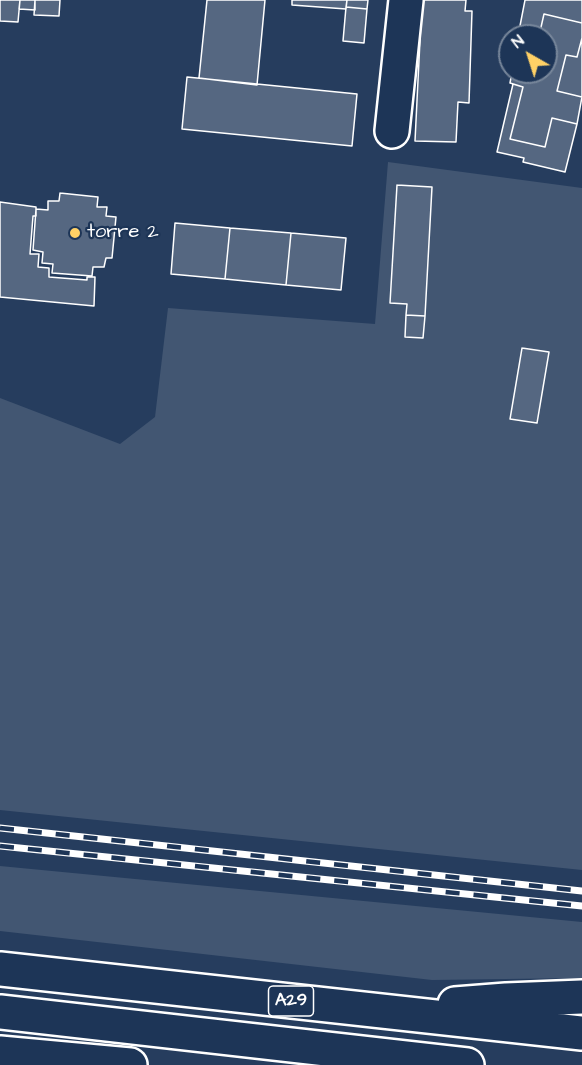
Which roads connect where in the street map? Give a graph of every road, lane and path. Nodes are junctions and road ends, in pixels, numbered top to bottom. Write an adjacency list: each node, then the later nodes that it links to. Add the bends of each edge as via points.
1 (406, 0): 2 (main road)
2 (392, 131)
3 (0, 969): 5 (main road, A29)
4 (582, 998): 5 (main road)
5 (376, 1011): 7 (main road, A29)
6 (0, 1012): 10 (main road, A29)
7 (582, 1032)
8 (0, 1053): 9 (main road)
9 (107, 1064)
10 (467, 1065)

